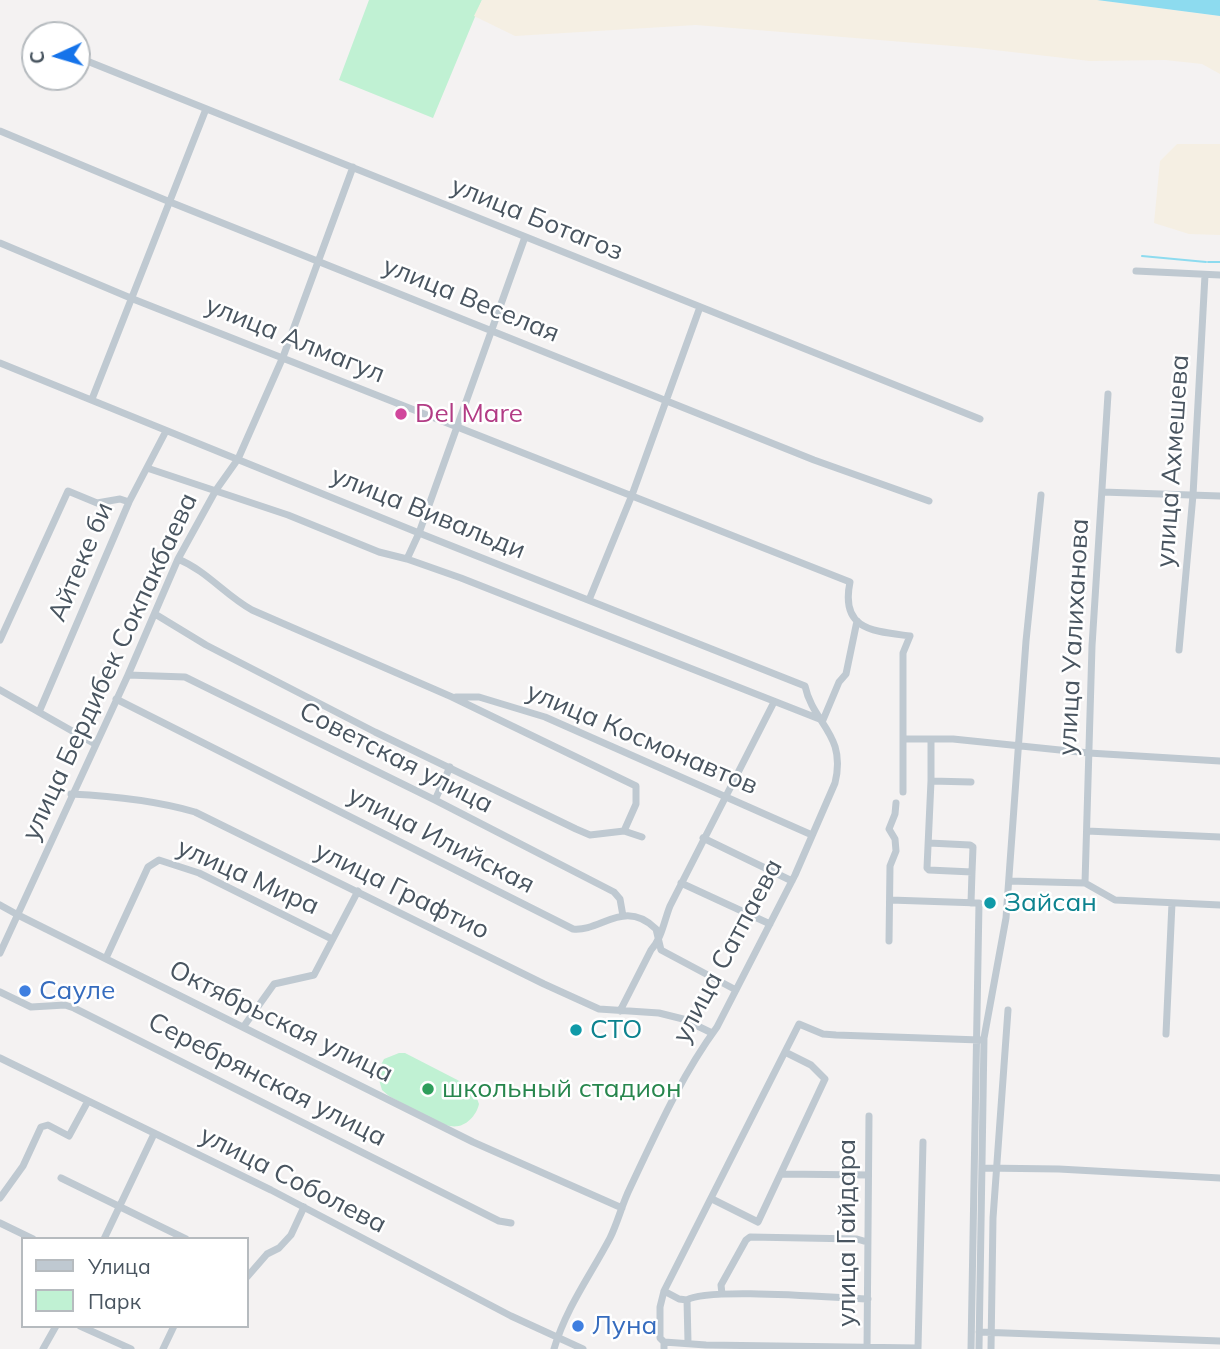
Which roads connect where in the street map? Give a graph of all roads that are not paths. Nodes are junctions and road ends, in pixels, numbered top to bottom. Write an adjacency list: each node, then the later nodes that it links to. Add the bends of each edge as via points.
1 (91, 63): 2 (street, улица Ботагоз)
2 (206, 109): 4 (street, улица Ботагоз); 5 (street)
3 (0, 131): 5 (street, улица Веселая)
4 (353, 167): 6 (street, улица Ботагоз); 8 (street, улица Бердибек Сокпакбаева)
5 (170, 202): 8 (street, улица Веселая); 12 (street)
6 (525, 237): 13 (street, улица Ботагоз); 14 (street)
7 (0, 243): 12 (street, улица Алмагул)
8 (317, 261): 14 (street, улица Веселая); 15 (street, улица Бердибек Сокпакбаева)
9 (1136, 271): 10 (street)
10 (1205, 275): 11 (street); 29 (street, улица Ахмешева)
11 (1220, 275)
12 (132, 299): 15 (street, улица Алмагул); 18 (street)
13 (700, 307): 19 (street); 20 (street, улица Ботагоз)
14 (491, 331): 19 (street, улица Веселая); 21 (street)
15 (283, 357): 21 (street, улица Алмагул); 23 (street, улица Бердибек Сокпакбаева)
16 (0, 363): 18 (street, улица Вивальди)
17 (1108, 394): 26 (street, улица Уалиханова)
18 (92, 399): 22 (street, улица Вивальди)
19 (666, 400): 27 (street); 32 (street, улица Веселая)
20 (981, 419)
21 (457, 428): 27 (street, улица Алмагул); 33 (street)
22 (166, 431): 23 (street, улица Вивальди); 24 (street, Айтеке би)
23 (238, 459): 25 (street, улица Бердибек Сокпакбаева); 33 (street, улица Вивальди)
24 (147, 468): 25 (street); 31 (street, Айтеке би)
25 (216, 490): 34 (street, улица Бердибек Сокпакбаева); 35 (street)
26 (1102, 492): 29 (street); 52 (street, улица Уалиханова)
27 (632, 495): 36 (street); 38 (street, улица Алмагул, via 850,582 848,611)
28 (1041, 495): 51 (street)
29 (1194, 495): 30 (street); 40 (street, улица Ахмешева)
30 (1220, 496)
31 (129, 502): 39 (street, via 97,503 68,491); 46 (street, Айтеке би)
32 (929, 502)
33 (419, 533): 35 (street); 36 (street, улица Вивальди)
34 (178, 559): 37 (street, улица Бердибек Сокпакбаева); 43 (street, улица Космонавтов, via 196,567 252,610)
35 (407, 559): 45 (street)
36 (589, 600): 47 (street, улица Вивальди, via 805,686 808,701)
37 (155, 614): 41 (street, улица Бердибек Сокпакбаева); 54 (street, via 206,645)
38 (857, 621): 47 (street, via 846,674); 48 (street, via 883,632 910,636 903,653)
39 (0, 640)
40 (1180, 650)
41 (128, 675): 44 (street, улица Бердибек Сокпакбаева); 60 (street, Советская улица, via 185,677)
42 (0, 690): 46 (street)
43 (452, 697): 59 (street, улица Космонавтов, via 479,697 537,714); 62 (street, улица Космонавтов, via 636,786 636,804)
44 (116, 699): 50 (street, улица Бердибек Сокпакбаева); 81 (street, улица Илийская, via 573,929)
45 (774, 702): 47 (street); 59 (street)
46 (39, 712): 50 (street)
47 (823, 720): 64 (street, улица Сатпаева, via 833,737 839,769)
48 (903, 739): 49 (street); 57 (street)
49 (931, 741): 51 (street); 55 (street)
50 (95, 744): 58 (street, улица Бердибек Сокпакбаева)
51 (1019, 747): 52 (street); 71 (street)
52 (1089, 753): 53 (street); 63 (street, улица Уалиханова)
53 (1220, 761)
54 (450, 767): 60 (street); 62 (street, via 583,832)
55 (931, 781): 56 (street); 68 (street)
56 (971, 782)
57 (902, 792)
58 (71, 794): 74 (street, улица Графтио, via 114,796 195,812); 80 (street, улица Бердибек Сокпакбаева)
59 (725, 796): 64 (street, улица Космонавтов); 67 (street)
60 (435, 800): 81 (street, Советская улица, via 614,892)
61 (896, 803): 75 (street, via 890,829 896,851 890,866)
62 (624, 831): 65 (street)
63 (1087, 831): 66 (street); 73 (street, улица Уалиханова)
64 (812, 835): 70 (street, улица Сатпаева)
65 (642, 837)
66 (1220, 837)
67 (703, 838): 70 (street); 72 (street)
68 (929, 843): 69 (street, via 973,847); 69 (street, via 929,870)
69 (972, 872): 76 (street)
70 (792, 881): 82 (street, улица Сатпаева)
71 (1009, 881): 73 (street); 95 (street, via 1002,941)
72 (681, 883): 82 (street); 84 (street)
73 (1085, 883): 77 (street, via 1115,900)
74 (358, 891): 83 (street); 91 (street, улица Графтио, via 554,989 599,1009)
75 (890, 900): 76 (street); 85 (street)
76 (971, 903): 95 (street, via 979,903)
77 (1172, 903): 79 (street); 94 (street)
78 (0, 905): 80 (street, Октябрьская улица)
79 (1220, 905)
80 (18, 915): 86 (street, улица Бердибек Сокпакбаева); 87 (street, Октябрьская улица)
81 (623, 916): 84 (street, via 652,925)
82 (770, 924): 88 (street, улица Сатпаева)
83 (332, 939): 87 (street, улица Мира, via 199,873 159,860 148,867); 92 (street, via 314,975 274,984)
84 (659, 941): 88 (street, via 661,950); 91 (street)
85 (889, 941)
86 (0, 954)
87 (106, 958): 92 (street, Октябрьская улица)
88 (736, 990): 93 (street, улица Сатпаева)
89 (0, 992): 114 (street, Серебрянская улица, via 31,1007 74,1008 499,1221)
90 (1008, 1010): 103 (street)
91 (620, 1011): 93 (street, улица Графтио, via 659,1013)
92 (244, 1026): 112 (street, Октябрьская улица, via 473,1142)
93 (712, 1033): 112 (street, улица Сатпаева, via 685,1074)
94 (1166, 1034)
95 (980, 1040): 96 (street, via 823,1034 799,1024); 102 (street); 139 (street)
96 (785, 1052): 104 (street, via 811,1065 825,1079); 109 (street)
97 (0, 1058): 98 (street, улица Соболева)
98 (88, 1101): 100 (street, улица Соболева); 108 (street, via 69,1136 48,1125 41,1127 23,1166)
99 (869, 1116): 105 (street, улица Гайдара)
100 (154, 1134): 110 (street); 111 (street, улица Соболева)
101 (923, 1142): 133 (street, via 918,1348)
102 (982, 1168): 103 (street); 127 (street)
103 (996, 1168): 107 (street); 128 (street)
104 (782, 1174): 105 (street); 109 (street, via 758,1222)
105 (868, 1175): 118 (street, улица Гайдара)
106 (61, 1178): 110 (street)
107 (1220, 1178)
108 (0, 1198)
109 (712, 1199): 120 (street)
110 (119, 1207): 116 (street); 117 (street)
111 (304, 1207): 119 (street, via 291,1235); 129 (street, улица Соболева)
112 (622, 1208): 129 (street, улица Сатпаева)
113 (0, 1223): 115 (street)
114 (511, 1223)
115 (29, 1237)
116 (105, 1237)
117 (182, 1237)
118 (867, 1242): 121 (street, via 750,1237 721,1285); 122 (street, улица Гайдара)
119 (248, 1274)
120 (664, 1292): 123 (street); 132 (street, via 660,1338)
121 (722, 1294): 122 (street); 123 (street)
122 (868, 1299): 133 (street, улица Гайдара)
123 (687, 1300): 131 (street)
124 (56, 1328): 134 (street)
125 (84, 1328): 135 (street)
126 (173, 1328): 136 (street)
127 (979, 1332): 128 (street); 140 (street)
128 (991, 1334): 130 (street); 141 (street)
129 (558, 1337): 137 (street, улица Сатпаева); 138 (street, улица Соболева)
130 (1220, 1341)
131 (688, 1342): 132 (street); 133 (street)
132 (664, 1345)
133 (867, 1348)
134 (43, 1349)
135 (131, 1349)
136 (163, 1349)
137 (554, 1349)
138 (583, 1349)
139 (971, 1349)
140 (979, 1349)
141 (991, 1349)

